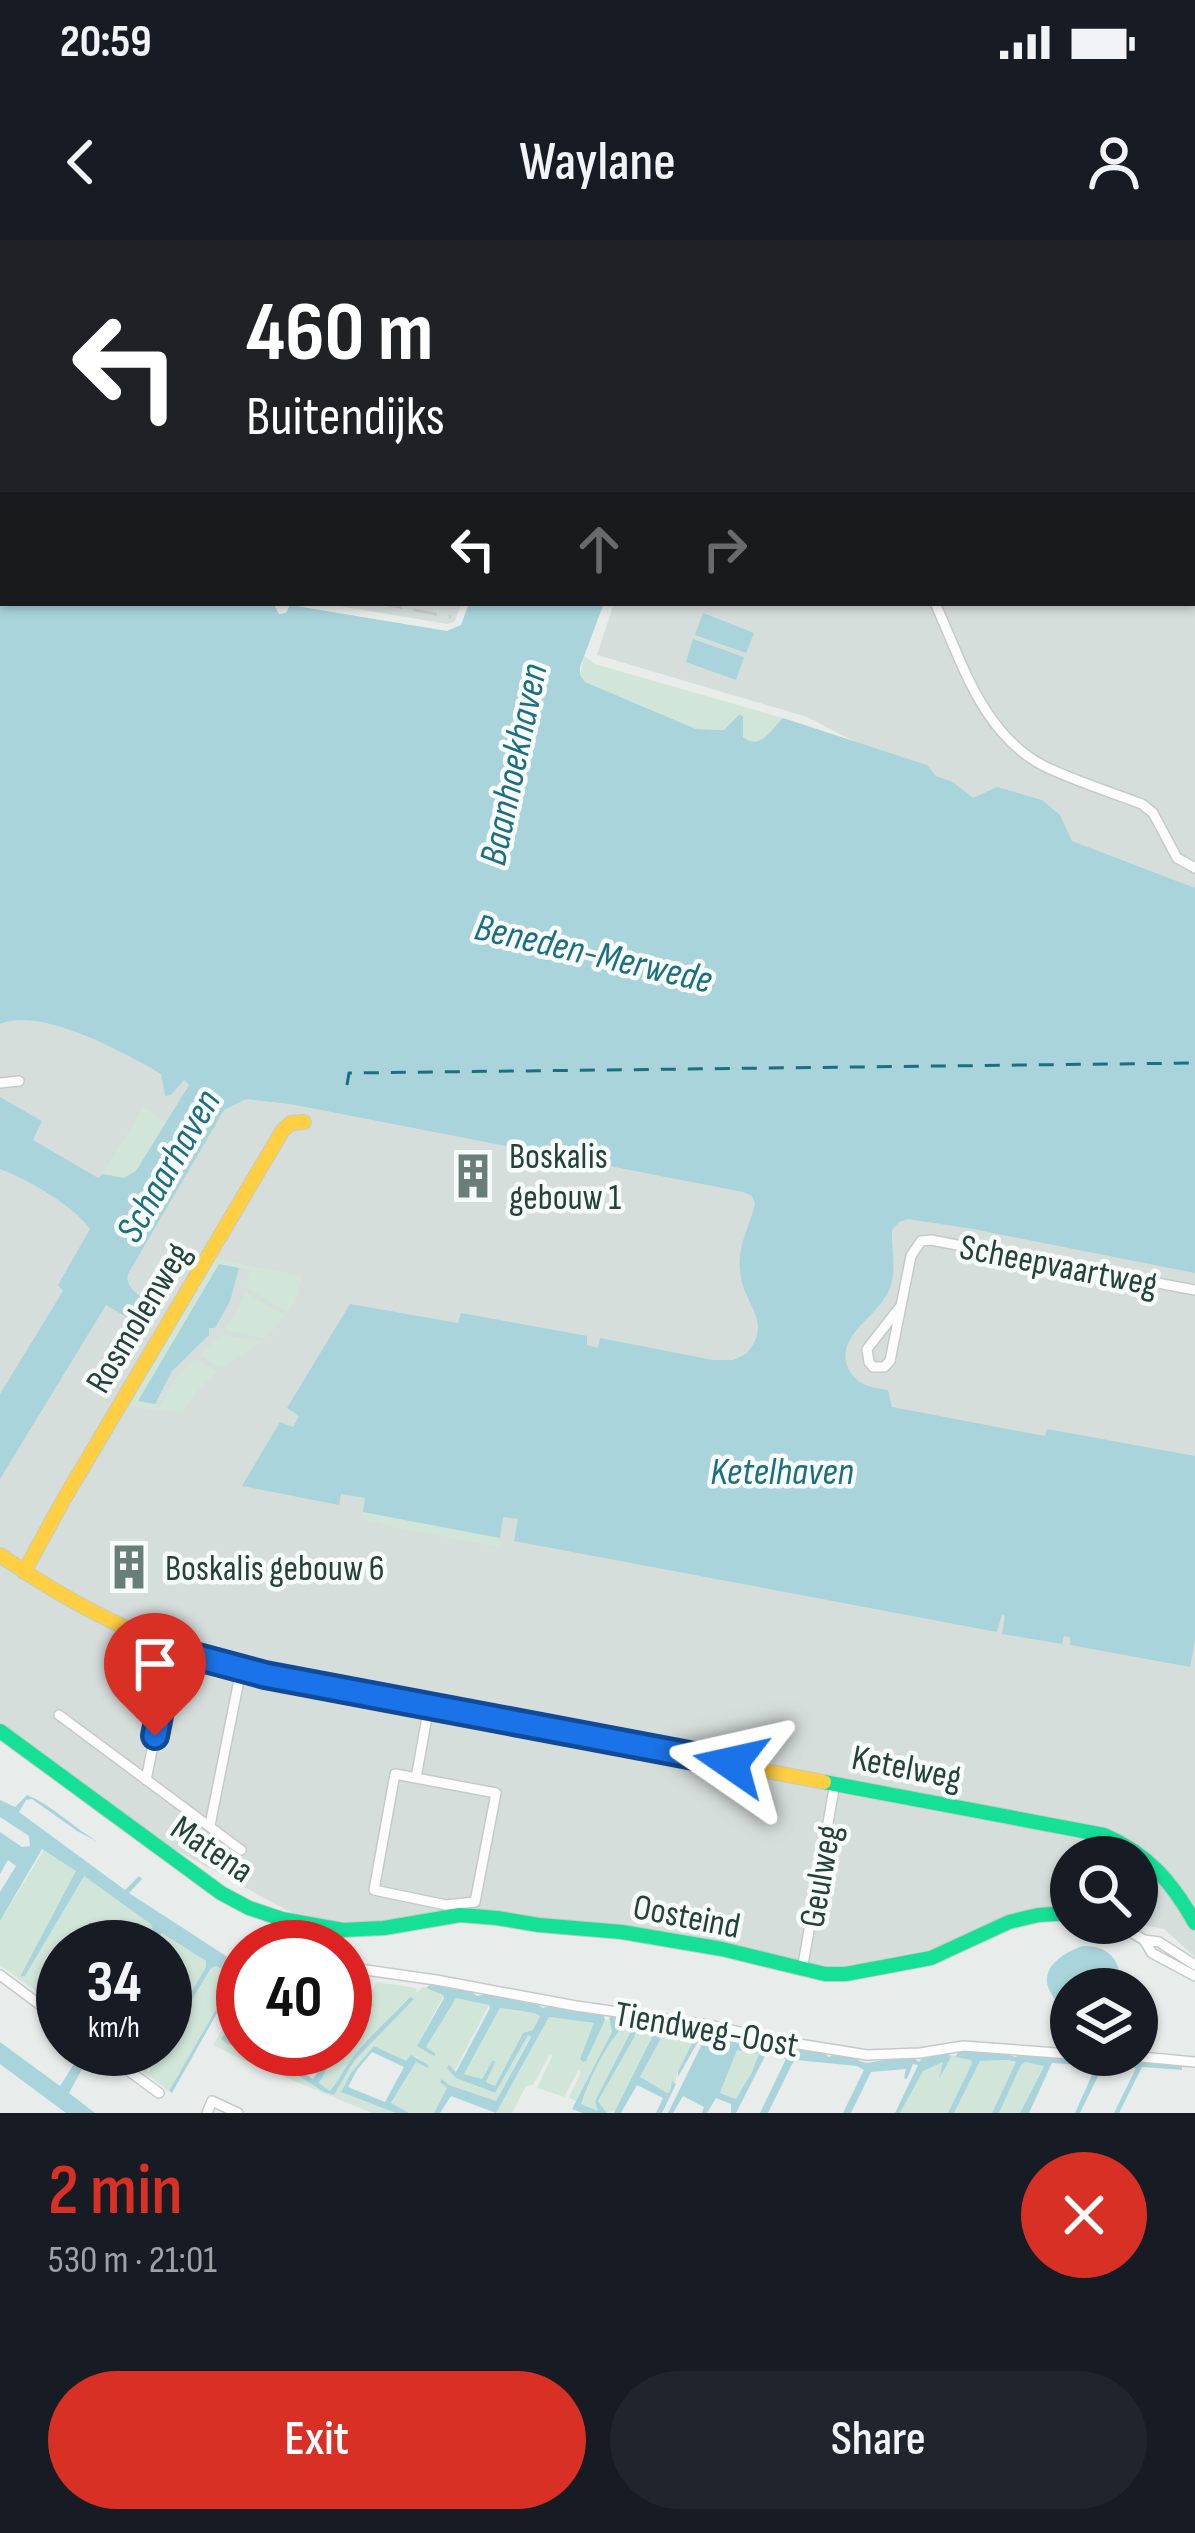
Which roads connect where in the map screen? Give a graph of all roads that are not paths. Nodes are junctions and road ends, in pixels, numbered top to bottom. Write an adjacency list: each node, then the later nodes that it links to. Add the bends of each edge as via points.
1 (936, 606): 2 (street, via 1000,731 1044,766 1142,804 1177,858)
2 (1195, 868)
3 (19, 1081): 4 (street)
4 (0, 1083)
5 (304, 1122): 9 (street, Rosmolenweg, via 283,1130)
6 (1195, 1291): 7 (street, Scheepvaartweg, via 931,1240 910,1256)
7 (900, 1307): 7 (street, Scheepvaartweg, via 867,1349 873,1367 890,1361)
8 (0, 1555): 9 (street, Ketelweg)
9 (24, 1572): 10 (street, Ketelweg, via 117,1628)
10 (172, 1650): 11 (street, Ketelweg); 16 (street)
11 (241, 1670): 12 (street, Ketelweg); 18 (street)
12 (429, 1706): 15 (street); 17 (street, Ketelweg)
13 (59, 1715): 16 (street)
14 (0, 1731): 21 (street, Matena, via 221,1893)
15 (416, 1778): 15 (street, via 395,1774 374,1891 446,1905 476,1902 496,1793)
16 (146, 1780): 18 (street)
17 (835, 1783): 22 (street, Ketelweg, via 1104,1835 1165,1874); 26 (street, Geulweg)
18 (210, 1825): 19 (street)
19 (241, 1850)
20 (1050, 1914): 26 (street, Oosteind, via 1009,1922 932,1958 846,1974)
21 (282, 1919): 26 (street, Oosteind, via 343,1930 497,1918 722,1949)
22 (1195, 1922)
23 (1158, 1942): 25 (street)
24 (1146, 1944): 29 (street)
25 (1195, 1965)
26 (802, 1970)
27 (372, 1971): 31 (street, Tiendweg-Oost, via 867,2055 963,2046)
28 (0, 1975): 30 (street)
29 (1195, 1976)
30 (36, 2002)
31 (1050, 2052)
32 (1158, 2059): 33 (street)
33 (1195, 2062)
34 (135, 2076): 35 (street)
35 (158, 2093)
36 (207, 2113): 37 (street, via 212,2102)
37 (238, 2113)

